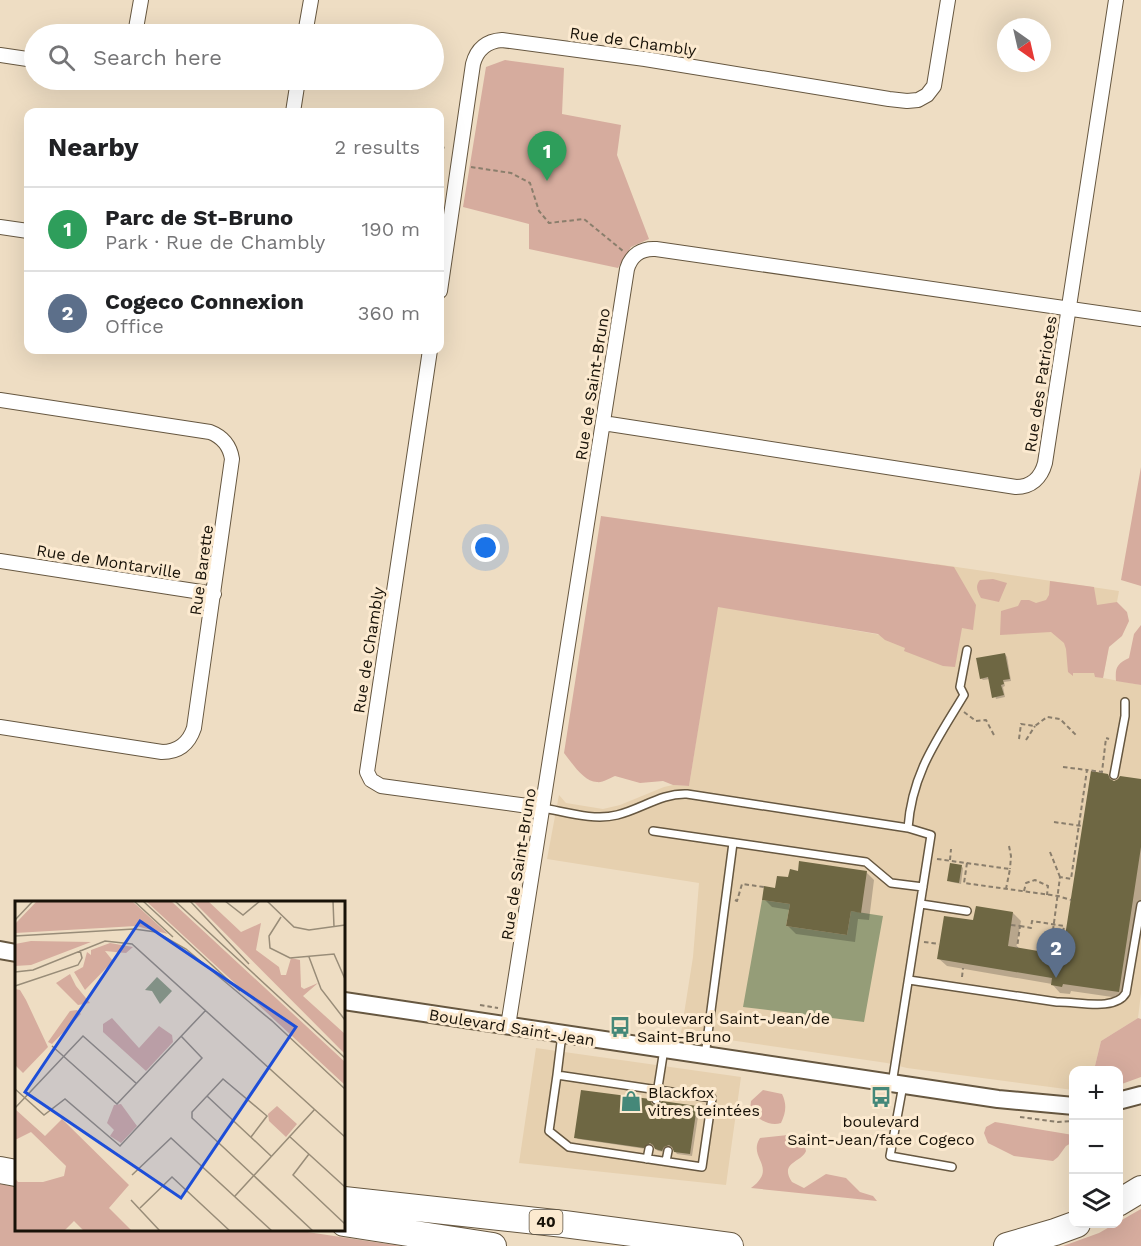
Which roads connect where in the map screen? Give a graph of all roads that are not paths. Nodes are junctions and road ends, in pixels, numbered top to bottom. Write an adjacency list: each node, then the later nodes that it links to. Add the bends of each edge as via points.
1 (141, 0): 5 (street)
2 (311, 0): 6 (street)
3 (948, 0): 13 (street, Rue de Chambly, via 935,82 927,95 914,101 645,59 494,41 483,47 474,60)
4 (1116, 0): 14 (street, Rue des Patriotes)
5 (137, 24)
6 (307, 24)
7 (0, 55): 8 (street)
8 (24, 59)
9 (296, 90): 10 (street)
10 (294, 108)
11 (0, 226): 12 (street)
12 (24, 230)
13 (444, 264)
14 (1069, 308): 15 (street); 18 (street, Rue de Saint-Bruno, via 645,249 635,255 627,269); 18 (street, Rue des Patriotes, via 1044,468 1026,486)
15 (1141, 319)
16 (429, 354): 25 (street, Rue de Chambly, via 367,772 381,786)
17 (0, 400): 20 (street, Rue Barette, via 210,432 221,438 232,461)
18 (603, 423): 25 (street, Rue de Saint-Bruno)
19 (0, 561): 20 (street, Rue de Montarville)
20 (214, 594): 23 (street, Rue Barette, via 194,728 181,747 160,752)
21 (967, 650): 26 (lane, via 960,687 964,695 921,768)
22 (1125, 702): 24 (lane)
23 (0, 727)
24 (1114, 775)
25 (543, 808): 26 (lane, via 601,817 623,814 665,796 687,794); 37 (street, Rue de Saint-Bruno)
26 (908, 828): 29 (lane, via 931,835)
27 (653, 831): 28 (lane)
28 (733, 843): 29 (lane, via 866,861 891,883); 40 (lane)
29 (923, 887): 30 (lane)
30 (921, 904): 32 (lane); 35 (lane)
31 (1141, 905): 35 (lane, via 1126,993 1116,1003 1057,1002)
32 (967, 911)
33 (0, 950): 34 (street)
34 (15, 952)
35 (909, 981): 42 (lane)
36 (345, 1002): 37 (street, Boulevard Saint-Jean)
37 (508, 1026): 38 (street, Boulevard Saint-Jean)
38 (562, 1034): 39 (street, Boulevard Saint-Jean); 41 (lane)
39 (664, 1049): 40 (street, Boulevard Saint-Jean); 43 (lane)
40 (705, 1056): 42 (street, Boulevard Saint-Jean)
41 (556, 1075): 43 (lane); 52 (lane, via 549,1131 569,1147)
42 (898, 1084): 49 (street, Boulevard Saint-Jean); 54 (lane, via 890,1156)
43 (657, 1090): 44 (lane); 46 (lane)
44 (677, 1093): 48 (lane); 53 (lane, via 712,1098 702,1167)
45 (1141, 1095): 47 (street)
46 (656, 1100)
47 (1123, 1100)
48 (675, 1103)
49 (1069, 1106)
50 (649, 1149): 52 (lane)
51 (668, 1151): 53 (lane)
52 (647, 1159): 53 (lane)
53 (666, 1161)
54 (952, 1167)
55 (0, 1170): 56 (highway)
56 (15, 1173)
57 (1141, 1189): 59 (highway)
58 (345, 1200): 63 (highway, 40)
59 (1123, 1200)
60 (345, 1223): 62 (highway)
61 (1069, 1227): 64 (highway)
62 (493, 1246)
63 (730, 1246)
64 (1007, 1246)

